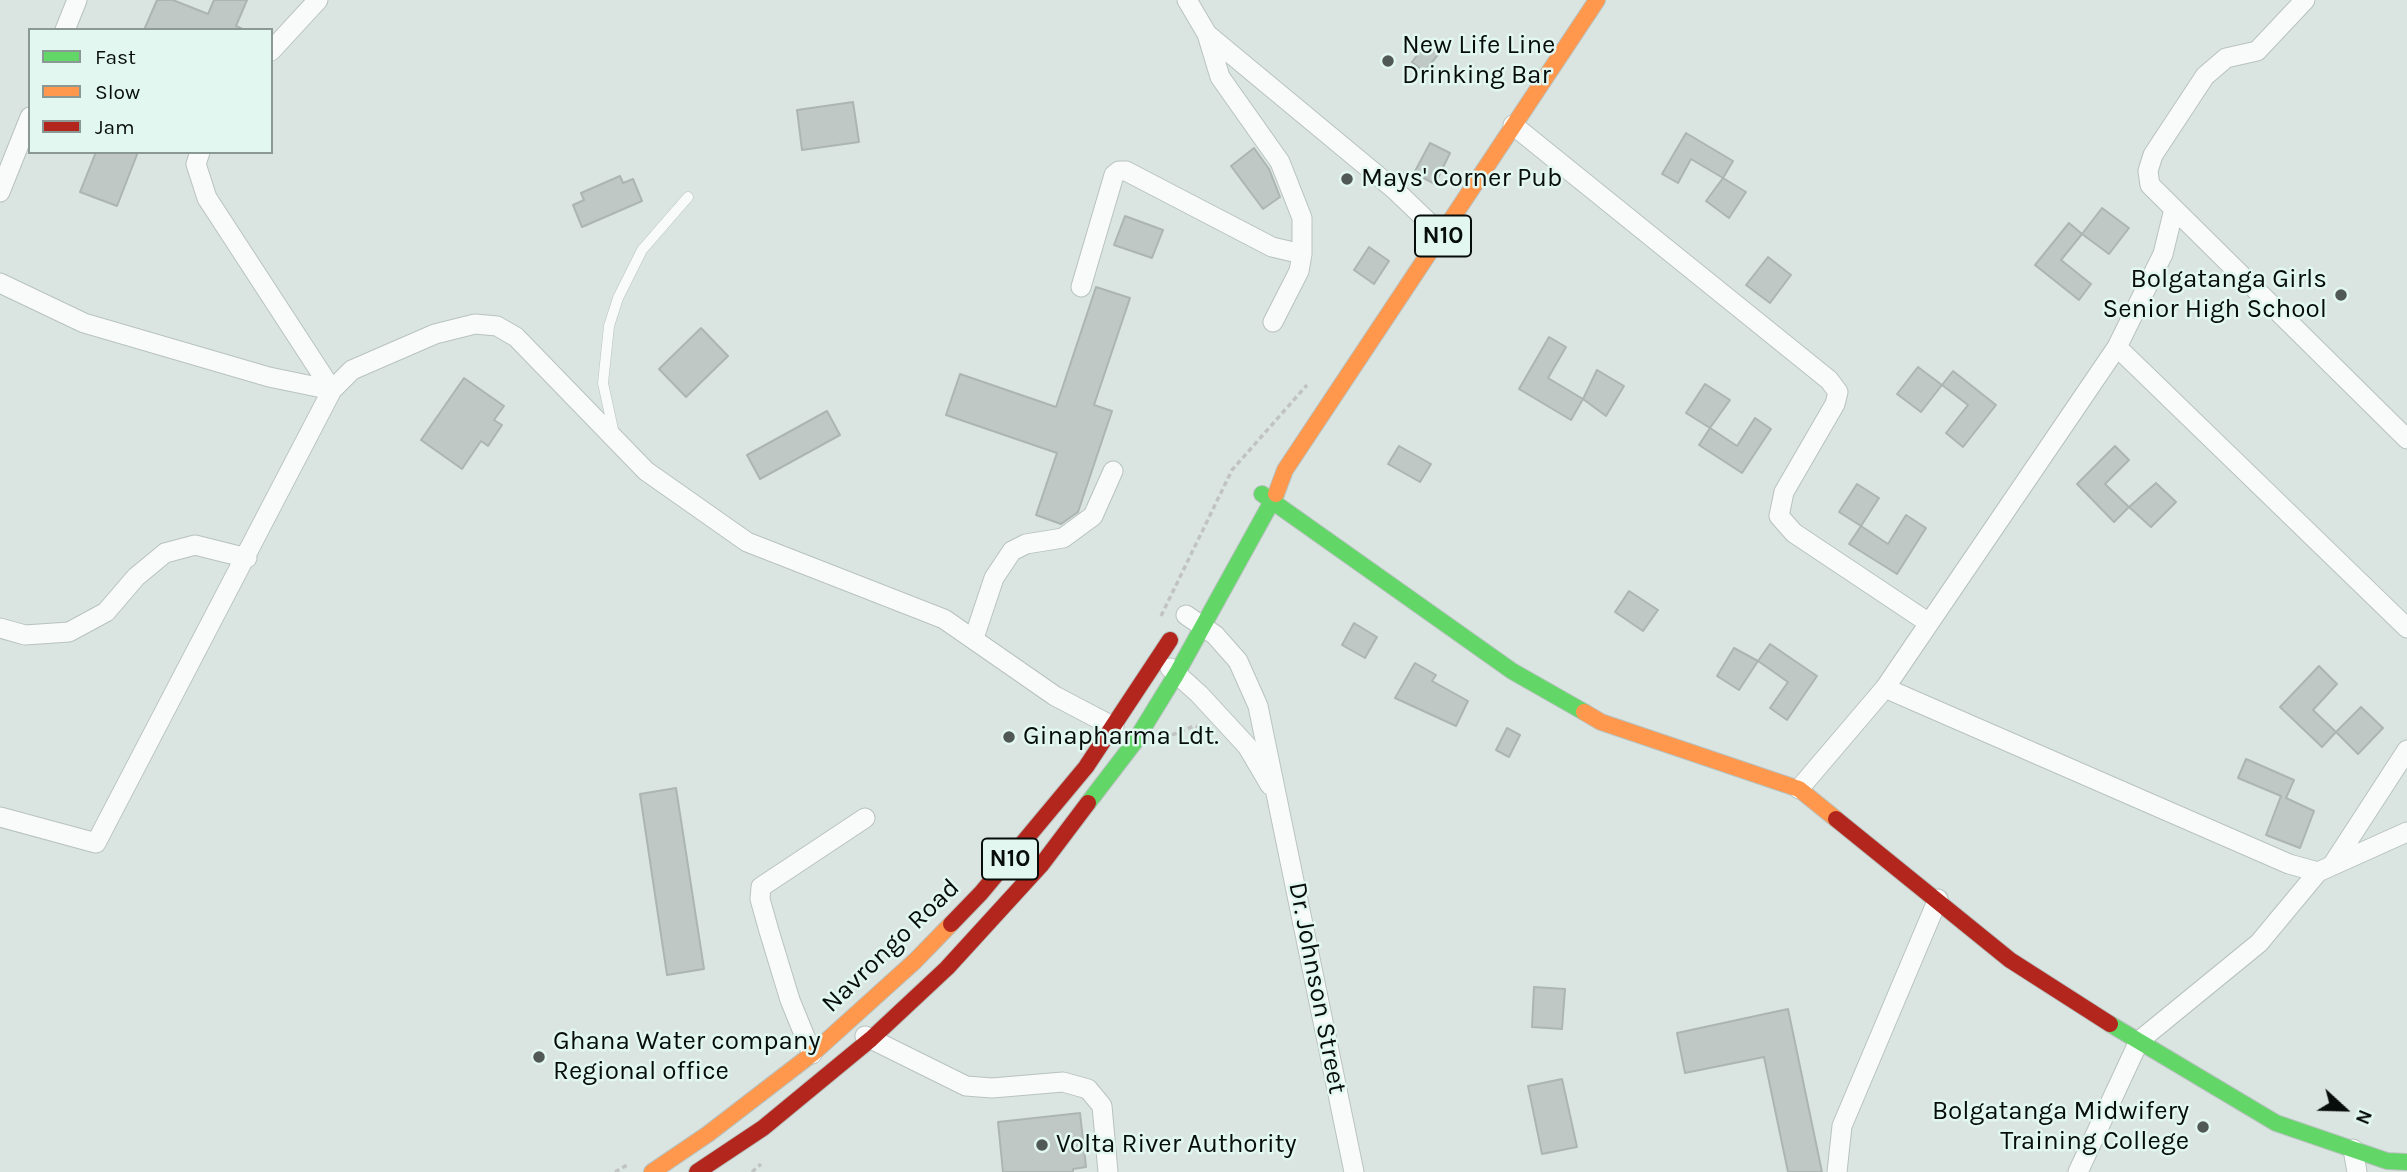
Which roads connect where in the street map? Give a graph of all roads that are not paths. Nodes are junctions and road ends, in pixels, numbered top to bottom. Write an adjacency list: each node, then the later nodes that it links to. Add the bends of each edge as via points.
1 (76, 0): 6 (street)
2 (318, 0): 8 (street)
3 (1187, 0): 7 (street)
4 (1597, 0): 10 (main road, N10)
5 (2305, 0): 14 (street, via 2257,51 2226,58 2206,76 2153,155 2150,185)
6 (66, 28)
7 (1208, 34): 15 (street, via 1395,190); 16 (street, via 1220,77 1280,162 1302,218)
8 (273, 49)
9 (28, 122): 12 (street)
10 (1513, 125): 15 (main road, N10); 29 (street, via 1829,380 1838,392 1835,404 1784,492 1779,516 1794,533)
11 (199, 154): 21 (street, via 196,164 207,198)
12 (0, 192)
13 (688, 197): 22 (lane, via 642,250 609,326 603,383)
14 (2174, 209): 20 (street, via 2163,254); 23 (street)
15 (1443, 236): 25 (main road, N10)
16 (1303, 254): 18 (street, via 1272,247 1119,170); 19 (street)
17 (0, 283): 21 (street, via 85,323 269,377)
18 (1081, 287)
19 (1273, 322)
20 (2117, 347): 29 (street); 32 (street)
21 (332, 390): 22 (street, via 352,370 435,334 475,324 497,326 516,337); 27 (street)
22 (615, 439): 33 (street, via 646,471 747,542 944,619)
23 (2407, 439)
24 (1113, 471): 33 (street, via 1093,516 1063,538 1012,551 994,578)
25 (1267, 499): 26 (main road, N10); 31 (main road, N10); 39 (main road, via 1512,671 1601,722)
26 (1228, 546)
27 (247, 558): 30 (street, via 195,545 165,553 136,577 106,612 69,632 25,635); 41 (street, via 96,843)
28 (1189, 610): 31 (street, Dr. Johnson Street); 34 (main road, Navrongo Road / N10)
29 (1929, 623): 36 (street)
30 (0, 628)
31 (1204, 628): 35 (main road, Navrongo Road / N10); 40 (street, Dr. Johnson Street, via 1238,661 1248,681)
32 (2407, 628)
33 (974, 638): 37 (street, via 1055,696)
34 (1158, 660): 35 (street, Dr. Johnson Street); 37 (main road, Navrongo Road / N10)
35 (1177, 673): 40 (street, Dr. Johnson Street, via 1247,746); 47 (main road, Navrongo Road / N10, via 1134,743 1042,864 947,968)
36 (1885, 688): 39 (street); 44 (street, via 2289,864)
37 (1114, 727): 46 (main road, Navrongo Road / N10, via 981,893)
38 (2407, 750): 44 (street)
39 (1800, 789): 45 (main road)
40 (1280, 805): 55 (street, Dr. Johnson Street)
41 (0, 817)
42 (864, 818): 49 (street, via 761,887 760,899 790,1000)
43 (2407, 831): 44 (street)
44 (2325, 868): 48 (street, via 2259,943)
45 (1938, 899): 48 (main road, via 2010,960); 56 (street, via 1842,1126)
46 (845, 1026): 47 (street); 49 (main road, Navrongo Road / N10)
47 (871, 1040): 53 (main road, Navrongo Road / N10, via 763,1129); 54 (street, via 966,1086 1063,1082 1087,1089 1102,1106)
48 (2139, 1041): 50 (main road, via 2276,1123); 57 (street)
49 (812, 1054): 52 (main road, Navrongo Road / N10)
50 (2353, 1149): 51 (main road, via 2387,1161); 58 (street)
51 (2407, 1162)
52 (652, 1172)
53 (697, 1172)
54 (1108, 1172)
55 (1354, 1172)
56 (1837, 1172)
57 (2078, 1172)
58 (2357, 1172)

